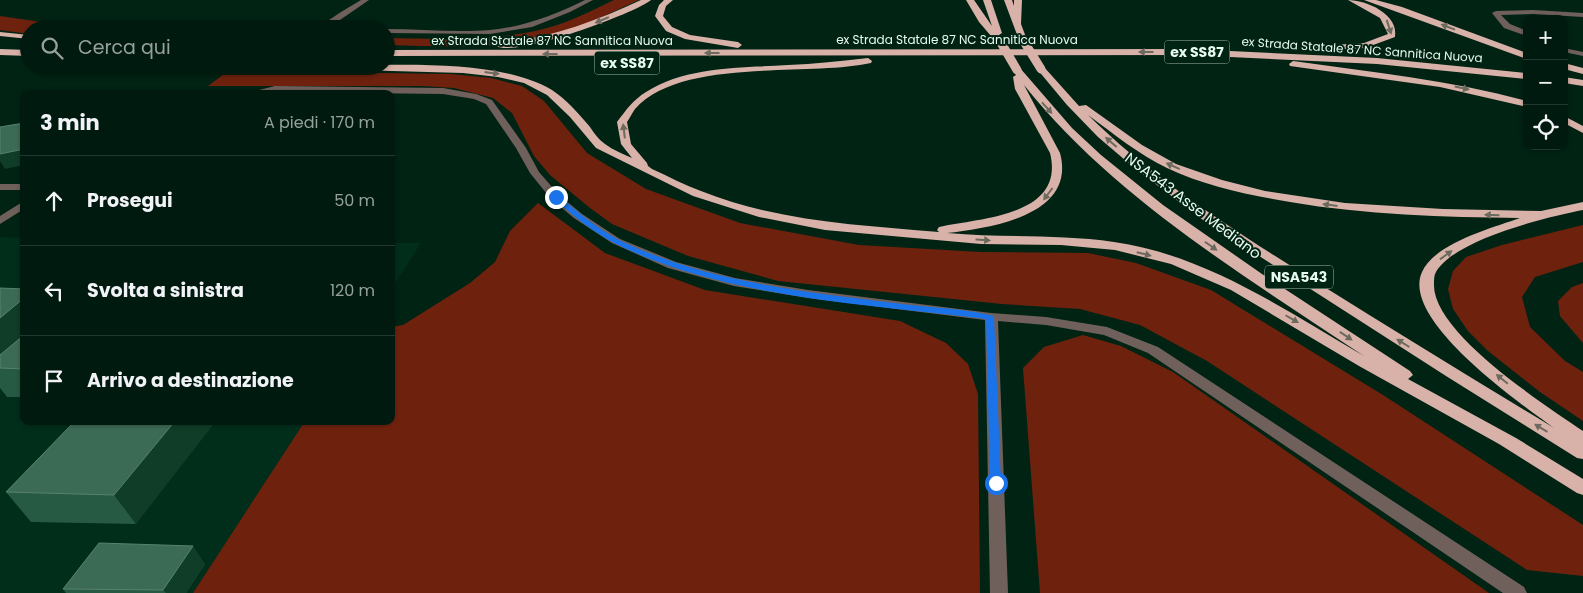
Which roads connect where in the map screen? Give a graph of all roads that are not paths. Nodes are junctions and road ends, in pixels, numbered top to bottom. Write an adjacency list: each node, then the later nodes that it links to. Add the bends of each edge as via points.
1 (366, 0): 12 (street)
2 (590, 0): 14 (street, via 529,25 490,32)
3 (646, 0): 20 (highway, one-way to 20, via 602,21 537,41)
4 (669, 0): 29 (highway, via 659,16 669,30 688,37 726,44)
5 (970, 0): 18 (highway)
6 (987, 0): 18 (highway, NSA543 Asse Mediano / NSA543)
7 (1008, 0): 13 (highway, NSA543 Asse Mediano / NSA543)
8 (1018, 0): 13 (highway)
9 (1352, 0): 22 (highway, one-way to 22, via 1385,16 1392,35 1360,48)
10 (1368, 0): 25 (highway, one-way to 10)
11 (1583, 15): 15 (street, via 1496,13 1507,26)
12 (334, 20)
13 (1017, 29): 47 (highway, NSA543 Asse Mediano / NSA543, bridge, via 1040,69)
14 (395, 31)
15 (1523, 32)
16 (0, 34): 17 (highway)
17 (20, 36)
18 (1000, 41): 36 (highway, NSA543 Asse Mediano / NSA543, bridge)
19 (0, 52): 24 (highway)
20 (395, 52)
21 (395, 52): 29 (highway, ex Strada Statale 87 NC Sannitica Nuova / ex SS87, one-way to 21)
22 (1188, 52): 29 (highway, ex Strada Statale 87 NC Sannitica Nuova / ex SS87, one-way to 29); 38 (highway, ex Strada Statale 87 NC Sannitica Nuova / ex SS87, via 1376,61)
23 (1568, 52): 26 (street)
24 (20, 54)
25 (1523, 55)
26 (1583, 55)
27 (20, 56): 28 (highway)
28 (0, 57)
29 (867, 57): 31 (highway, ex Strada Statale 87 NC Sannitica Nuova / ex SS87); 33 (highway, ex Strada Statale 87 NC Sannitica Nuova); 51 (highway, one-way to 29, via 626,144 622,122 632,107 656,90 687,78 726,71 813,66)
30 (395, 62): 32 (highway, ex Strada Statale 87 NC Sannitica Nuova)
31 (684, 62)
32 (490, 63)
33 (1293, 64): 41 (highway, ex Strada Statale 87 NC Sannitica Nuova); 48 (highway, one-way to 48, via 1442,83)
34 (1568, 67): 37 (highway)
35 (395, 68): 51 (highway, one-way to 51, via 463,70 527,81 550,93 600,146)
36 (1017, 70): 58 (highway, one-way to 58, via 1020,89 1057,160 1057,181 1045,199 1018,215 979,226); 61 (highway, NSA543 Asse Mediano / NSA543, one-way to 61, via 1060,121 1154,203 1273,288)
37 (1583, 71)
38 (1523, 76)
39 (1568, 81): 40 (highway)
40 (1583, 83)
41 (1523, 84)
42 (1568, 89): 46 (highway)
43 (269, 90): 44 (street)
44 (359, 90)
45 (395, 90): 59 (street, via 443,91 490,102 535,173 556,197 616,241 672,265 734,282)
46 (1583, 91)
47 (1058, 92): 56 (highway, one-way to 47, via 1369,210 1254,192 1199,177 1158,159); 62 (highway, NSA543 Asse Mediano / NSA543, one-way to 47, via 1234,236 1112,144)
48 (1523, 103)
49 (1568, 121): 50 (highway)
50 (1583, 130)
51 (648, 171): 58 (highway, via 697,194 759,213 825,226)
52 (0, 187): 53 (street)
53 (20, 187)
54 (1583, 206): 56 (highway)
55 (20, 207): 57 (street)
56 (1541, 215): 60 (highway, one-way to 56, via 1526,399 1444,328 1428,296 1428,273 1442,256 1466,242)
57 (0, 221)
58 (917, 234): 61 (highway, one-way to 61, via 1115,246 1176,262 1236,287)
59 (991, 317): 64 (street); 65 (street, via 1046,321 1107,331 1153,350)
60 (1583, 440)
61 (1510, 442): 63 (highway, NSA543 Asse Mediano / NSA543)
62 (1583, 453)
63 (1583, 488)
64 (998, 593)
65 (1518, 593)

